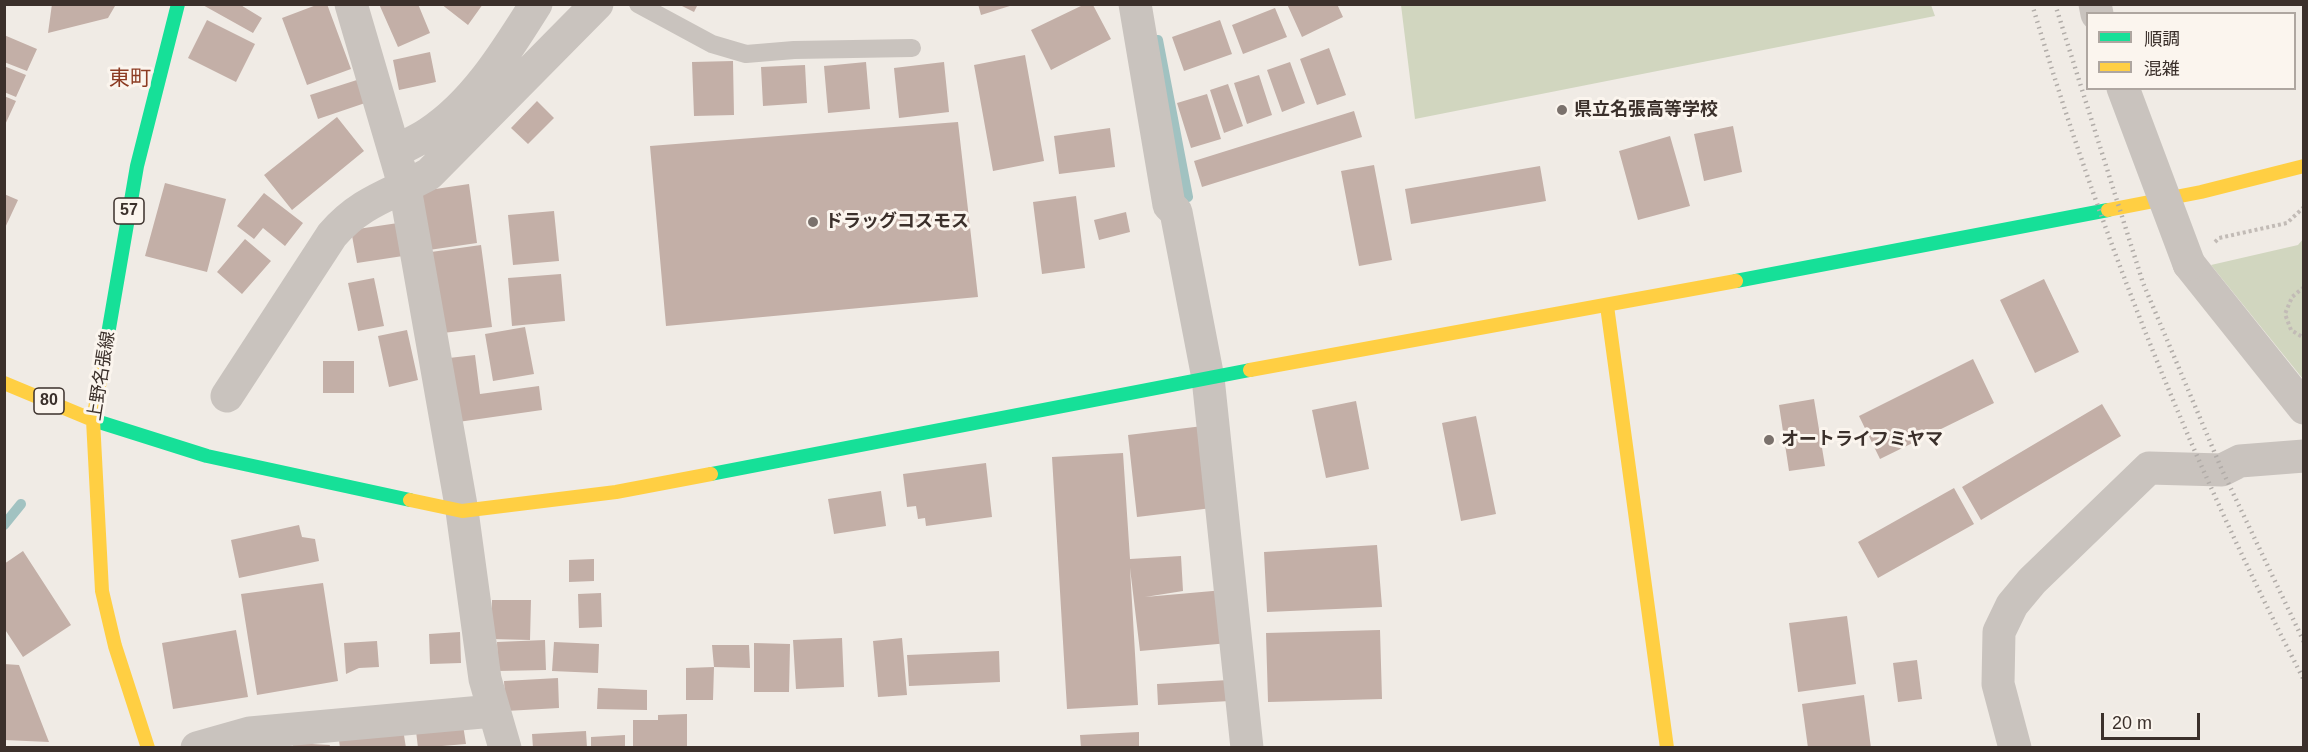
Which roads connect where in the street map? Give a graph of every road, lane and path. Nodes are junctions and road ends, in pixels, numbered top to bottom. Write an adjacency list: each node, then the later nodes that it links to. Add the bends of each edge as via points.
1 (178, 4): 21 (street, 上野名張線 / 57, via 137,165)
2 (351, 4): 9 (street)
3 (536, 4): 9 (street, via 507,50 452,114 430,133)
4 (597, 4): 11 (street, via 429,174)
5 (638, 4): 7 (lane, via 712,44 746,54)
6 (1135, 4): 17 (street, via 1169,205 1176,212)
7 (912, 48)
8 (2124, 90): 20 (street, bridge, via 2189,264)
9 (396, 151): 11 (street)
10 (2304, 166): 15 (street, via 2201,192)
11 (405, 188): 19 (street, via 372,201 347,218 332,235); 23 (street)
12 (2304, 207): 13 (path, via 2288,223)
13 (2219, 238)
14 (2304, 287): 16 (path, via 2292,297 2285,314 2291,330)
15 (1607, 306): 17 (street); 29 (street)
16 (2304, 338)
17 (1208, 378): 23 (street, via 616,492); 28 (street)
18 (4, 383): 21 (street, 80)
19 (227, 396)
20 (2304, 408)
21 (93, 420): 23 (street, via 207,456); 25 (street, 上野名張線 / 57, via 102,591 115,646)
22 (2304, 456): 30 (street, via 2240,460 2222,470 2149,468 2031,581 2012,605 1999,632 1998,684)
23 (462, 511): 24 (street, via 485,679)
24 (493, 711): 26 (street, via 250,733); 27 (street)
25 (148, 747)
26 (197, 747)
27 (505, 747)
28 (1247, 747)
29 (1667, 747)
30 (2015, 747)

